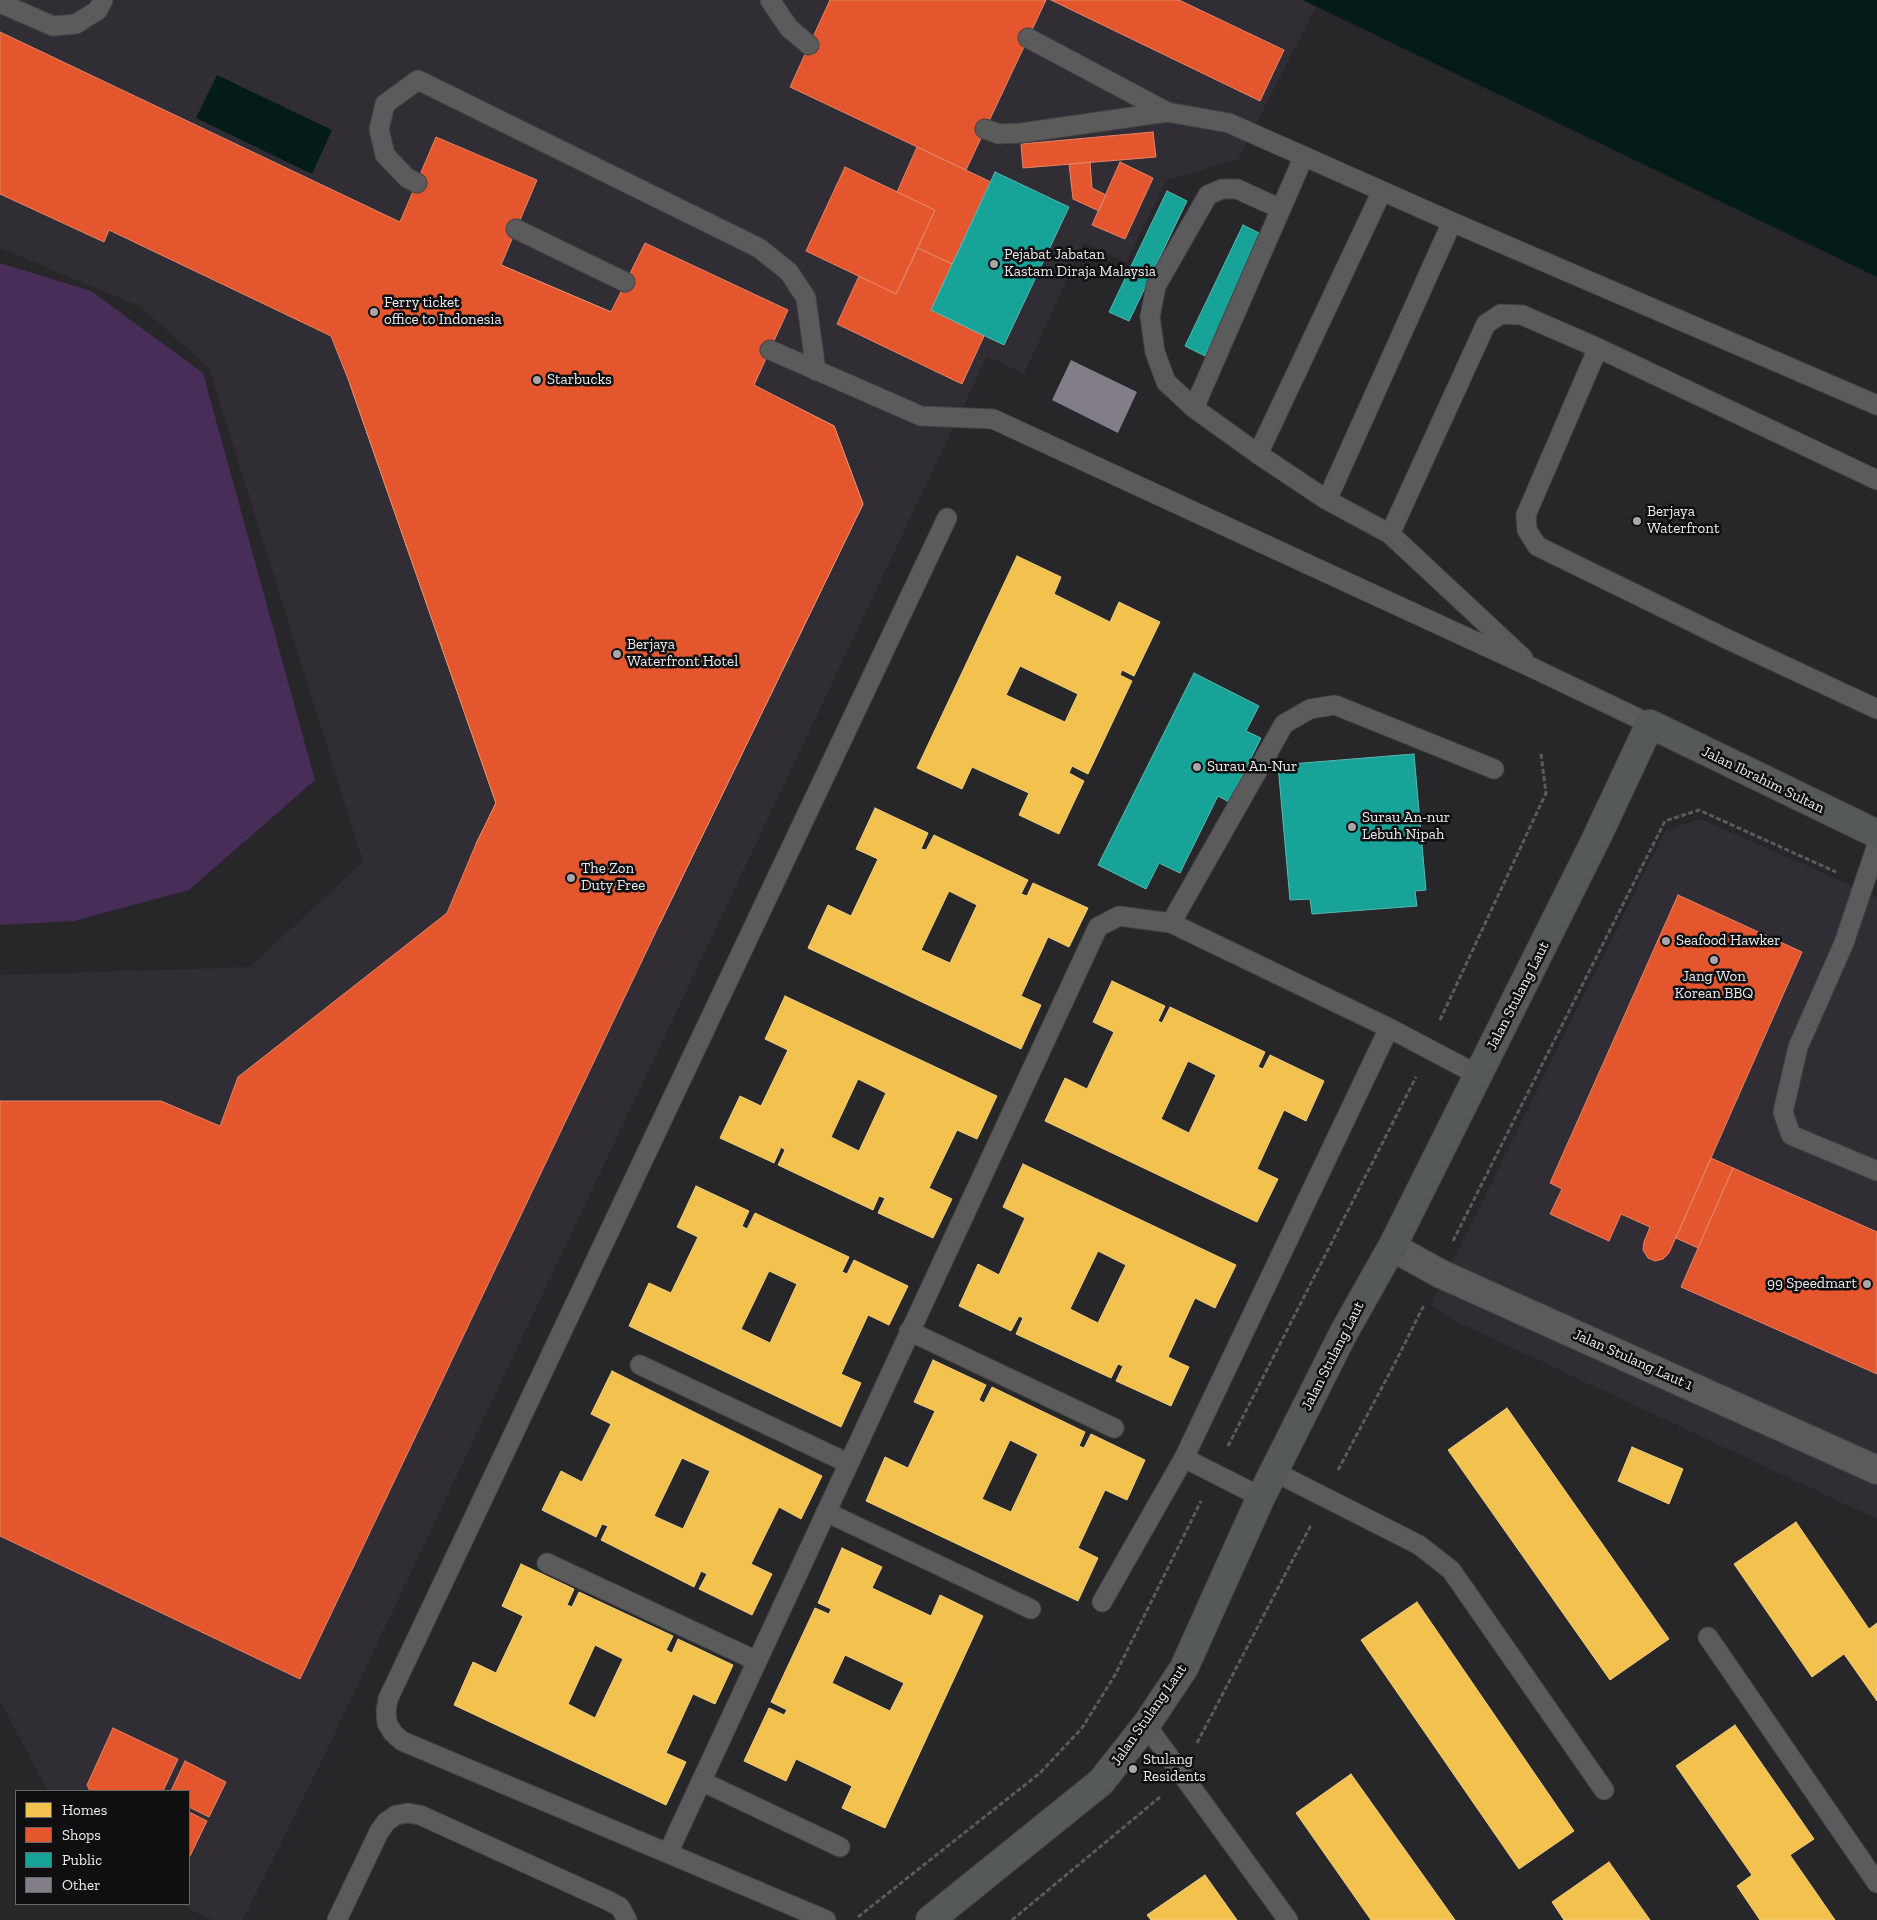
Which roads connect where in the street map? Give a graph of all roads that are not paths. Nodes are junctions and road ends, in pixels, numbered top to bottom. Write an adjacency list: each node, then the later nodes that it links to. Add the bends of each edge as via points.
1 (103, 0): 3 (lane, via 98,10 76,24 53,26)
2 (770, 0): 5 (lane, via 789,28)
3 (0, 3)
4 (1028, 38): 6 (lane)
5 (809, 45)
6 (1168, 112): 7 (lane, via 1021,133 999,134); 8 (lane, via 1229,123)
7 (985, 129)
8 (1304, 156): 10 (lane); 11 (lane)
9 (417, 183): 17 (lane, via 407,178 385,155 379,129 385,104 418,80 759,248 789,272 806,298)
10 (1382, 191): 12 (lane); 20 (lane)
11 (1281, 210): 19 (lane); 19 (lane, via 1237,189 1222,189 1208,195 1156,286 1150,317 1155,352 1166,382)
12 (1452, 222): 18 (lane); 22 (lane)
13 (516, 229): 14 (lane)
14 (625, 282)
15 (1598, 348): 21 (lane); 24 (lane, via 1522,315 1501,314 1486,324); 26 (lane, via 1526,515 1527,530 1538,546)
16 (770, 350): 17 (lane)
17 (816, 371): 25 (lane, via 921,416 993,419)
18 (1877, 405)
19 (1194, 408): 20 (lane)
20 (1258, 454): 22 (lane)
21 (1877, 480)
22 (1327, 500): 24 (lane)
23 (947, 518): 54 (lane, via 393,1690 386,1711 387,1723 402,1740)
24 (1390, 534): 25 (lane)
25 (1535, 669): 27 (lane)
26 (1877, 708)
27 (1650, 724): 29 (street, Jalan Ibrahim Sultan); 33 (street, Jalan Stulang Laut)
28 (1494, 769): 31 (lane, via 1335,705 1310,709 1284,724)
29 (1877, 834)
30 (1877, 845): 34 (lane, via 1844,943 1798,1047 1783,1112 1791,1135)
31 (1171, 923): 32 (lane); 36 (lane, via 1120,916 1098,926)
32 (1388, 1028): 33 (lane); 39 (lane)
33 (1478, 1075): 35 (street, Jalan Stulang Laut)
34 (1877, 1171)
35 (1392, 1247): 41 (street, Jalan Stulang Laut 1, via 1441,1274); 42 (street, Jalan Stulang Laut, via 1344,1332)
36 (909, 1331): 38 (lane); 40 (lane)
37 (640, 1365): 40 (lane)
38 (1114, 1428)
39 (1184, 1458): 43 (lane); 46 (lane)
40 (848, 1464): 44 (lane)
41 (1877, 1470)
42 (1275, 1472): 43 (street, Jalan Stulang Laut); 52 (lane, via 1419,1545 1451,1570)
43 (1261, 1497): 50 (street, Jalan Stulang Laut, via 1184,1668)
44 (826, 1512): 47 (lane); 49 (lane)
45 (547, 1563): 49 (lane)
46 (1102, 1602)
47 (1031, 1609)
48 (1708, 1637): 55 (lane)
49 (757, 1661): 51 (lane)
50 (1146, 1725): 59 (street, Jalan Stulang Laut, via 1101,1782); 60 (lane)
51 (701, 1781): 53 (lane); 54 (lane)
52 (1604, 1790)
53 (840, 1847)
54 (668, 1853): 58 (lane)
55 (1877, 1883)
56 (337, 1920): 57 (lane, via 379,1832 396,1815 408,1813 420,1815 609,1901 620,1908)
57 (627, 1920)
58 (826, 1920)
59 (930, 1920)
60 (1288, 1920)

